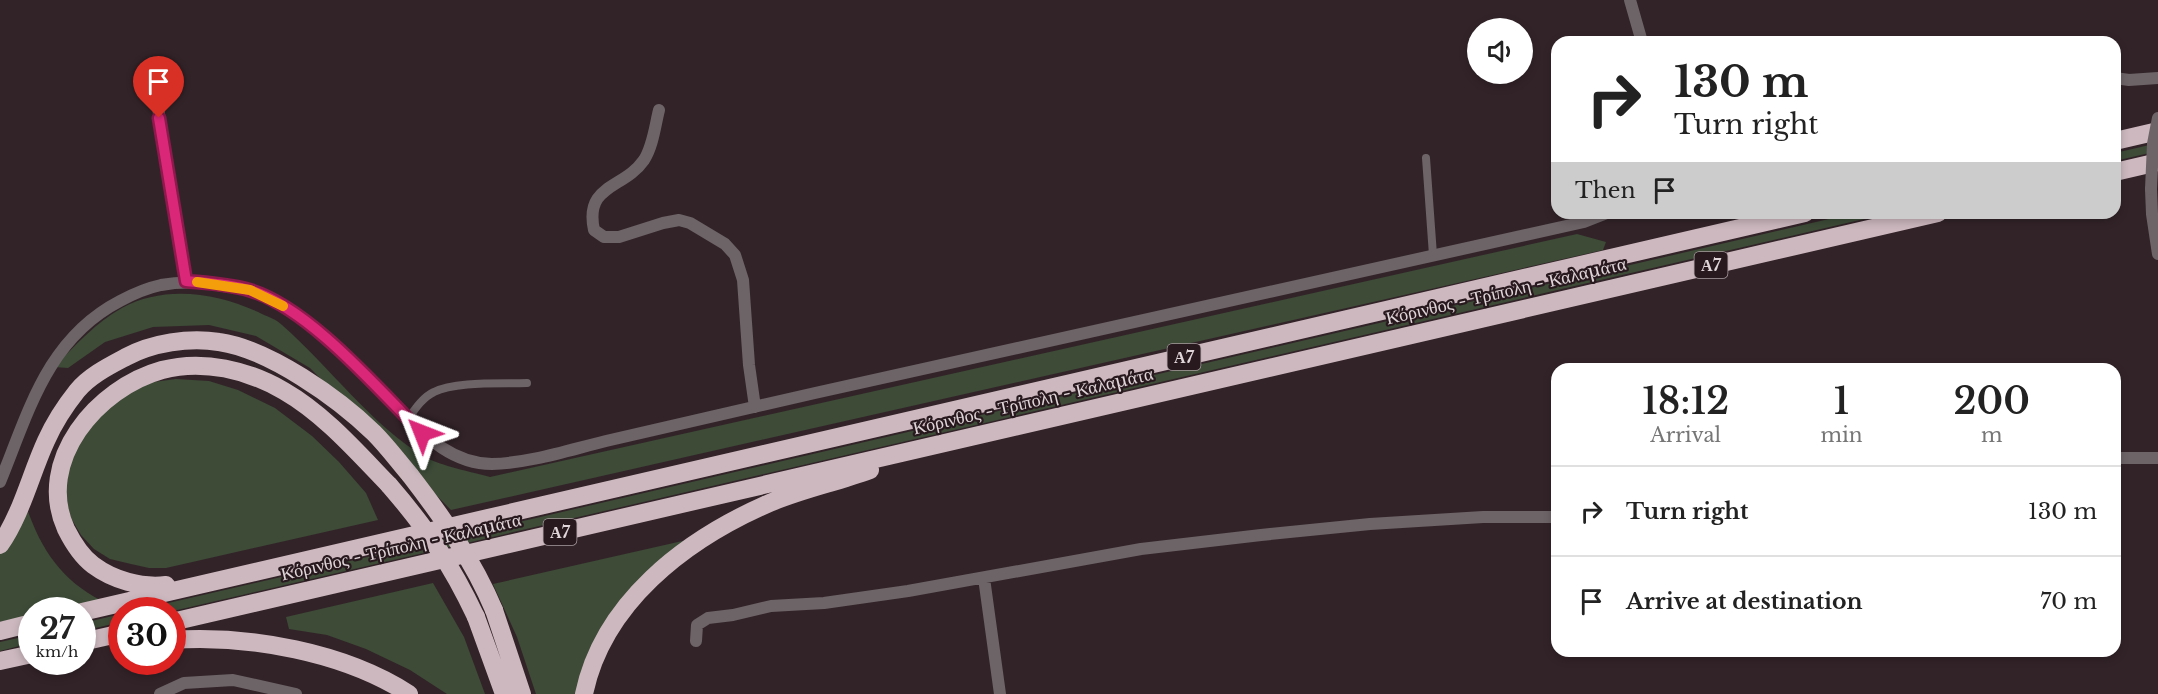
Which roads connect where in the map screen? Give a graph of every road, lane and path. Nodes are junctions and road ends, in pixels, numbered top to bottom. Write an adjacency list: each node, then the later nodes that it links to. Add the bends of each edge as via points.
1 (1630, 0): 2 (street)
2 (1640, 36)
3 (152, 63): 18 (street)
4 (2158, 78): 5 (street)
5 (2121, 79)
6 (659, 110): 20 (street, via 644,160 593,205 594,230 604,237 619,237 679,220 725,244 735,255 743,280)
7 (2158, 118): 16 (street, bridge, via 2151,189)
8 (2158, 131): 9 (highway)
9 (2121, 140)
10 (1426, 158): 17 (lane)
11 (2158, 162): 12 (highway)
12 (2121, 171)
13 (1592, 219): 17 (street)
14 (1779, 219): 28 (highway, Κόρινθος - Τρίπολη - Καλαμάτα / Α7)
15 (1912, 219): 22 (highway, Κόρινθος - Τρίπολη - Καλαμάτα / Α7)
16 (2158, 254)
17 (1433, 255): 20 (street)
18 (186, 281): 21 (street, via 250,290 277,302 310,324); 25 (street, via 129,296 98,312 74,334 52,362)
19 (527, 383): 21 (lane, via 450,386 432,392)
20 (755, 407): 21 (street, via 533,458 489,464 440,448)
21 (408, 419)
22 (947, 442): 31 (highway, Κόρινθος - Τρίπολη - Καλαμάτα / Α7); 43 (highway, via 766,505 696,544 654,575 621,611 594,660)
23 (2121, 458): 24 (street)
24 (2158, 458)
25 (0, 482)
26 (1551, 517): 29 (street, via 1370,524 1262,535 1120,553)
27 (0, 545): 42 (highway, bridge, via 61,412 80,388 104,369 139,350 179,342 218,341 250,350 344,408 375,433 410,475 481,579)
28 (244, 574): 30 (highway, Κόρινθος - Τρίπολη - Καλαμάτα / Α7); 41 (highway, bridge, via 142,585 102,572 85,559 62,520 59,474 82,424 105,400 132,382 162,370 194,366 227,368 285,392 337,432 421,523 476,617)
29 (984, 578): 35 (street, via 708,618 696,625); 44 (street)
30 (96, 609)
31 (186, 619)
32 (18, 627): 33 (highway)
33 (0, 631)
34 (186, 640): 40 (highway, via 228,640 299,651 347,663)
35 (696, 641)
36 (18, 657): 37 (highway)
37 (0, 661)
38 (160, 694): 39 (street, via 184,683 205,680 233,680)
39 (296, 694)
40 (410, 694)
41 (504, 694)
42 (522, 694)
43 (584, 694)
44 (1000, 694)

